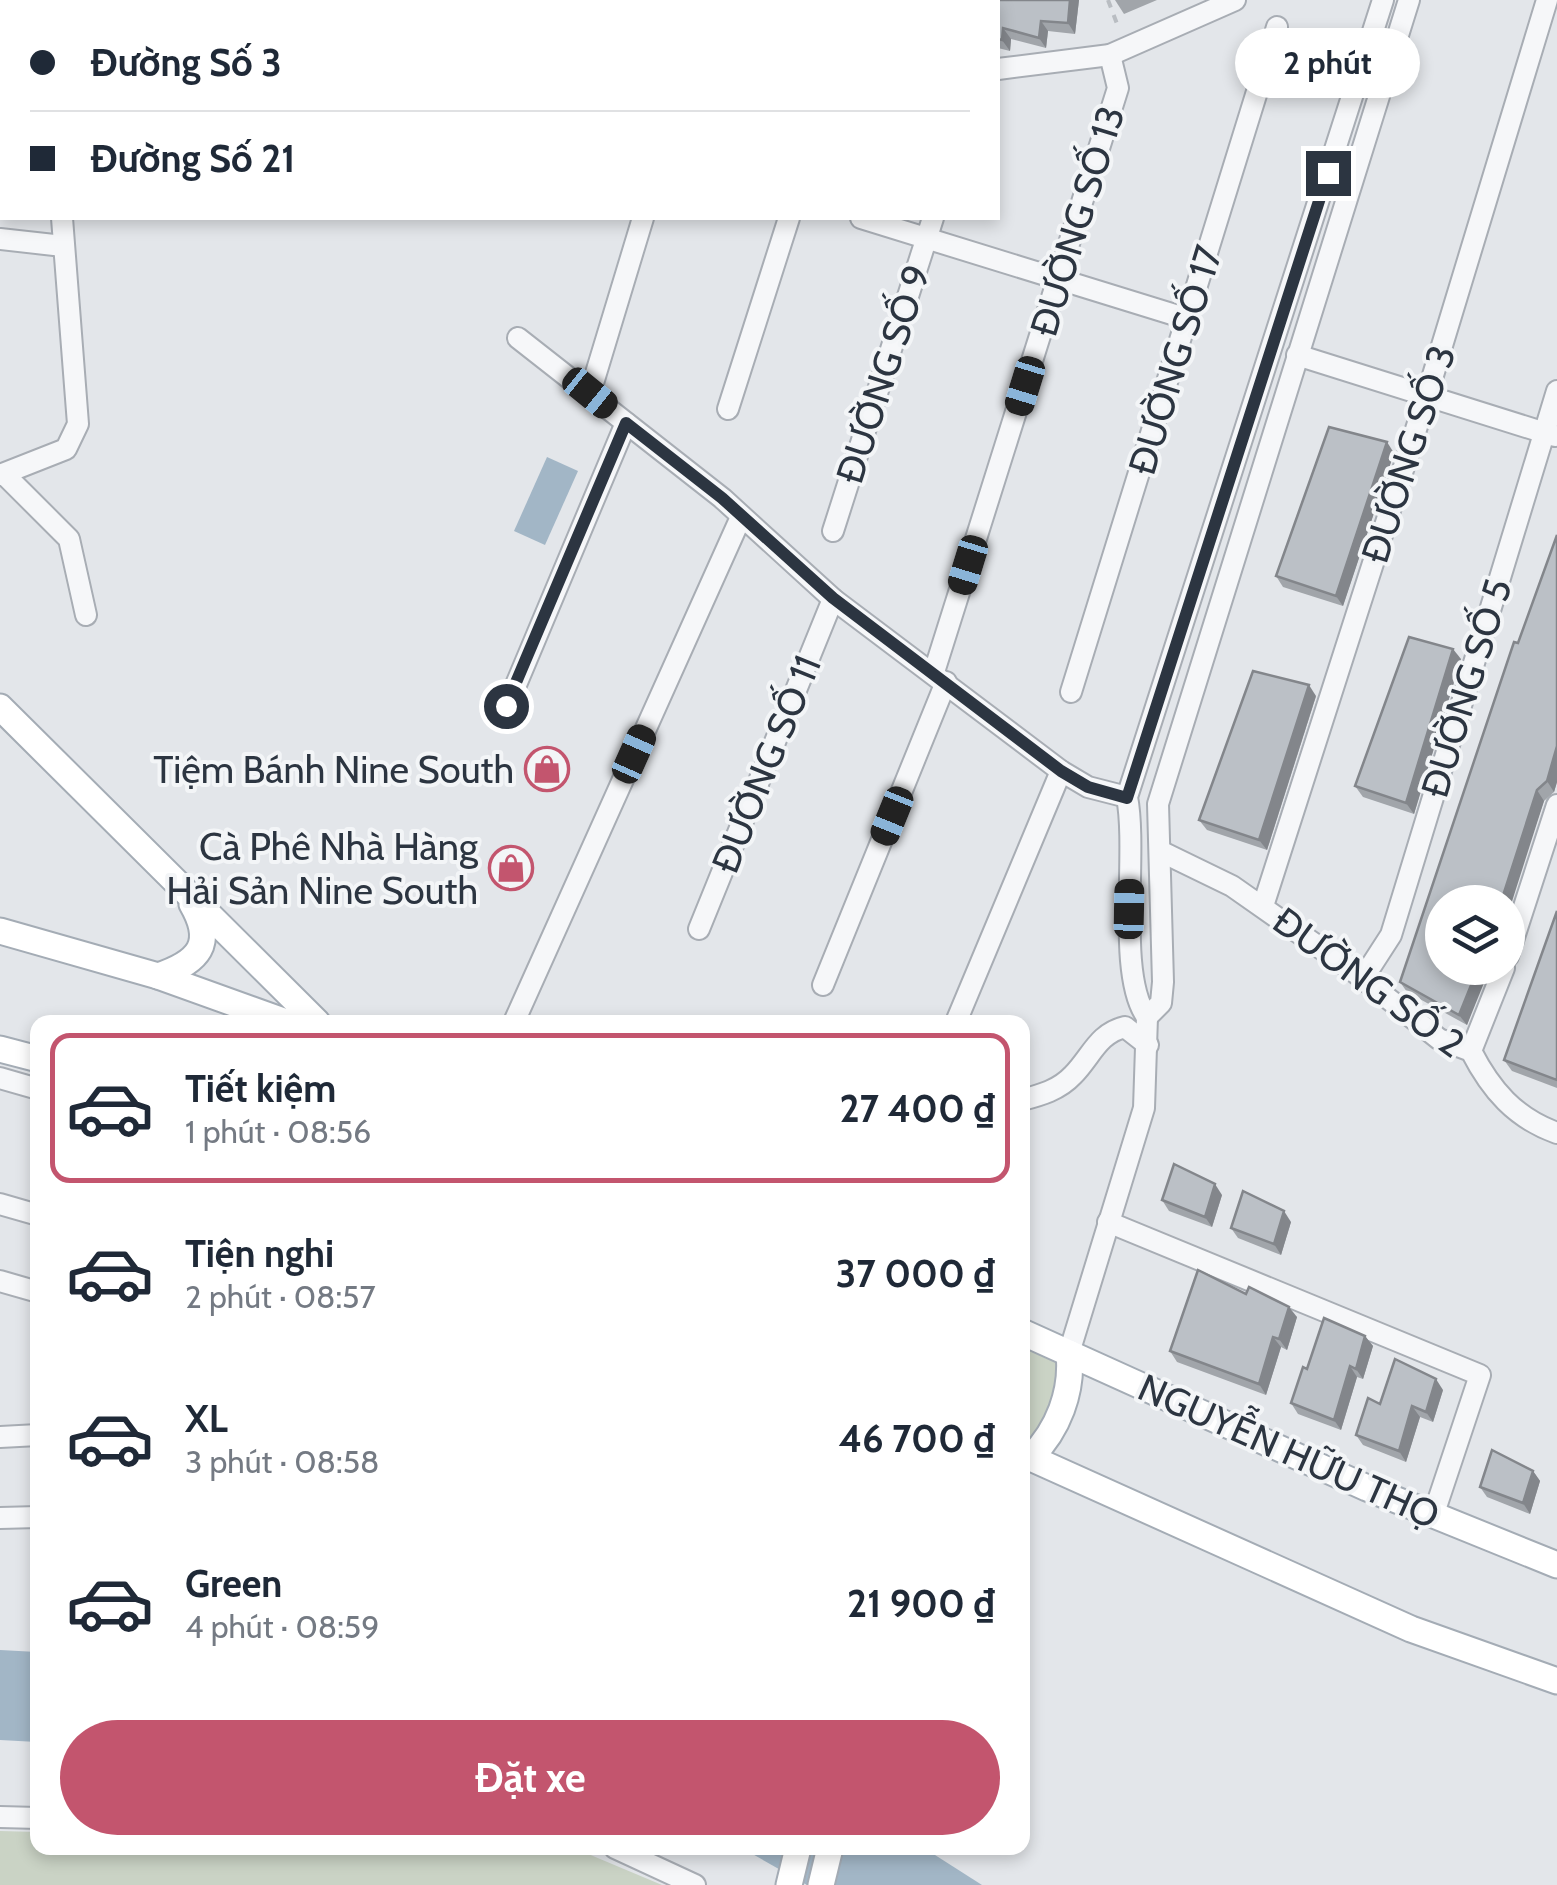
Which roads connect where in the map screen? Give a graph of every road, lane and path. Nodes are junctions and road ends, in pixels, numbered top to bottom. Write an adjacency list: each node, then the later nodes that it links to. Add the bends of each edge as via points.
1 (1108, 0): 7 (path)
2 (1235, 0): 8 (street)
3 (1383, 0): 37 (street)
4 (1409, 0): 20 (street)
5 (1547, 0): 23 (street, ĐƯỜNG SỐ 3)
6 (1277, 27): 18 (street, ĐƯỜNG SỐ 17)
7 (1119, 30)
8 (1110, 55): 9 (street); 17 (street, ĐƯỜNG SỐ 13, via 1118,88)
9 (1000, 69)
10 (62, 220): 16 (street)
11 (643, 220): 22 (street)
12 (789, 220): 24 (street)
13 (874, 220): 14 (street)
14 (929, 228): 17 (street); 29 (street, ĐƯỜNG SỐ 9)
15 (0, 239): 16 (street)
16 (63, 246): 27 (street, via 78,424 66,449)
17 (1060, 279): 18 (street); 32 (street, ĐƯỜNG SỐ 13)
18 (1188, 319): 33 (street, ĐƯỜNG SỐ 17)
19 (518, 338): 22 (street)
20 (1297, 355): 23 (street); 39 (street, via 1158,804)
21 (1557, 391): 26 (street, ĐƯỜNG SỐ 5)
22 (590, 393): 25 (street)
23 (1427, 395): 26 (street); 42 (street, ĐƯỜNG SỐ 3)
24 (728, 409)
25 (626, 423): 28 (street); 34 (street)
26 (1551, 434): 45 (street, ĐƯỜNG SỐ 5, via 1391,935 1370,966)
27 (2, 474): 31 (street, via 70,539)
28 (741, 517): 30 (street); 51 (street)
29 (832, 531)
30 (833, 598): 32 (street); 43 (street, ĐƯỜNG SỐ 11)
31 (86, 615)
32 (940, 677): 36 (street); 47 (street, ĐƯỜNG SỐ 13)
33 (1071, 692)
34 (506, 706)
35 (0, 707): 40 (main road)
36 (1061, 771): 37 (street); 52 (street)
37 (1127, 798): 53 (street, via 1137,1003)
38 (1557, 805): 41 (street)
39 (1160, 851): 42 (street, ĐƯỜNG SỐ 2); 53 (street, via 1163,982 1160,1003)
40 (182, 886): 46 (main road, via 204,924 204,942 193,960); 50 (main road)
41 (1525, 904)
42 (1263, 906): 45 (street, ĐƯỜNG SỐ 2)
43 (699, 929)
44 (0, 932): 46 (main road)
45 (1356, 973): 56 (street, ĐƯỜNG SỐ 2, via 1439,1039)
46 (158, 976): 49 (main road)
47 (823, 985)
48 (1497, 985): 56 (street)
49 (267, 1015)
50 (310, 1015)
51 (517, 1015)
52 (959, 1015)
53 (1148, 1017): 54 (street)
54 (1148, 1044): 60 (street, via 1125,1027 1111,1030 1073,1076); 64 (street, via 1144,1108)
55 (0, 1048): 57 (main road)
56 (1472, 1051): 61 (street, ĐƯỜNG SỐ 2, via 1488,1085 1530,1123)
57 (30, 1056)
58 (0, 1078): 59 (street)
59 (30, 1087)
60 (1030, 1098)
61 (1557, 1133)
62 (0, 1204): 63 (street)
63 (30, 1213)
64 (1108, 1222): 68 (street); 73 (street, via 1480,1375)
65 (0, 1281): 66 (street)
66 (30, 1290)
67 (1030, 1336): 68 (main road, NGUYỄN HỮU THỌ)
68 (1069, 1354): 71 (main road, via 1063,1406 1054,1428); 73 (main road, NGUYỄN HỮU THỌ)
69 (30, 1435): 70 (street)
70 (0, 1437)
71 (1030, 1453)
72 (1030, 1457): 77 (main road, via 1411,1630)
73 (1433, 1516): 76 (main road, NGUYỄN HỮU THỌ)
74 (0, 1518): 75 (street)
75 (30, 1518)
76 (1557, 1565)
77 (1557, 1681)
78 (0, 1817): 79 (street)
79 (30, 1818)
80 (630, 1855): 83 (street)
81 (796, 1855): 84 (main road)
82 (828, 1855): 85 (main road)
83 (695, 1885)
84 (789, 1885)
85 (822, 1885)

